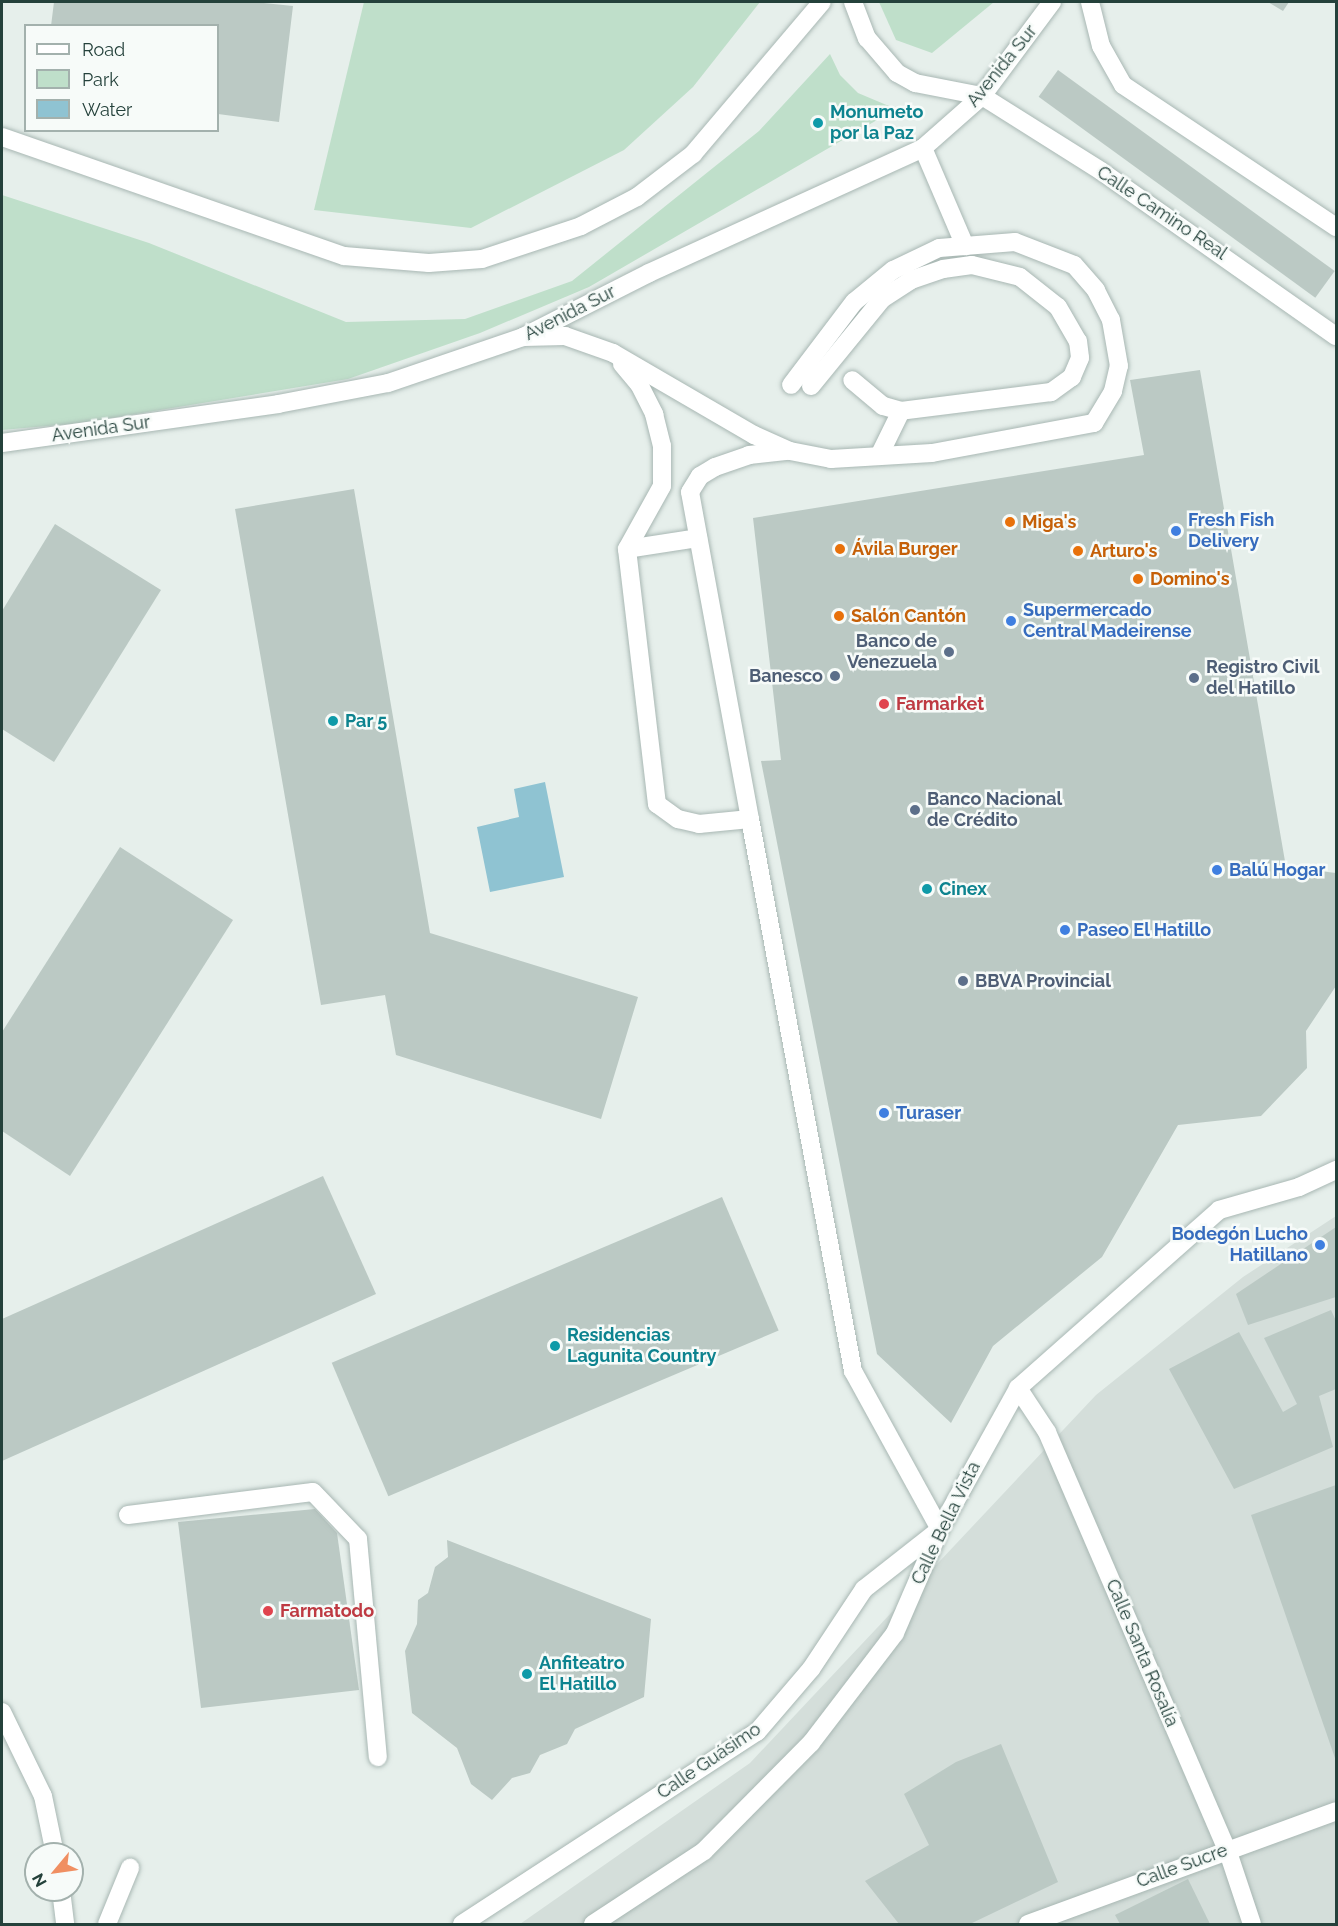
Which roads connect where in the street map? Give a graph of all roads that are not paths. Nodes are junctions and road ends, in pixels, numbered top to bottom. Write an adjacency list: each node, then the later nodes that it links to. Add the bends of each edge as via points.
1 (822, 2): 6 (street, via 693,154 636,197 581,226 482,258 429,263 344,256)
2 (853, 2): 5 (street, via 867,38 897,73 915,84)
3 (1052, 2): 5 (street, Avenida Sur)
4 (1090, 2): 8 (street, via 1101,46 1123,84)
5 (982, 96): 7 (street, Avenida Sur); 10 (street, Calle Camino Real, via 1101,171)
6 (2, 137)
7 (923, 148): 9 (street); 11 (street, Avenida Sur, via 649,273)
8 (1336, 227)
9 (965, 246): 14 (street, via 939,248 893,270 854,302); 19 (street, via 1015,242 1074,264 1096,290 1111,320 1119,366 1113,391 1094,423 932,453)
10 (1336, 336)
11 (523, 337): 12 (street, via 565,336); 17 (street, Avenida Sur, via 388,383 278,404)
12 (613, 353): 18 (street, via 754,435); 21 (street, via 639,384 654,414 662,446 662,486)
13 (852, 380): 16 (street, via 883,406)
14 (791, 385)
15 (811, 386): 16 (street, via 882,299 911,280 943,269 972,265 1020,277 1058,307 1078,341 1080,358 1072,377 1051,392)
16 (901, 411): 19 (street)
17 (2, 443)
18 (790, 451): 19 (street, via 831,459); 20 (street, via 735,459 700,476 690,492)
19 (879, 456)
20 (698, 538): 21 (street); 22 (street)
21 (627, 549): 22 (street, via 657,804 678,819 699,824)
22 (750, 819): 26 (street, via 853,1371)
23 (1336, 1170): 24 (street, Calle Bella Vista, via 1299,1186 1219,1210)
24 (1018, 1388): 26 (street, Calle Bella Vista); 33 (street, Calle Santa Rosalía, via 1047,1432)
25 (128, 1515): 30 (street, via 313,1492 358,1539)
26 (940, 1529): 38 (street, Calle Guásimo, via 864,1589 810,1669 757,1732); 39 (street, Calle Bella Vista, via 895,1632 811,1743 704,1851)
27 (2, 1712): 29 (street)
28 (2, 1731): 29 (street)
29 (19, 1742): 32 (street, via 43,1796)
30 (378, 1757)
31 (1336, 1810): 33 (street, Calle Sucre)
32 (53, 1842)
33 (1227, 1849): 40 (street, Calle Sucre); 41 (street, Calle Santa Rosalía)
34 (130, 1868): 37 (street)
35 (62, 1902): 36 (street)
36 (65, 1924)
37 (106, 1924)
38 (462, 1924)
39 (592, 1924)
40 (1028, 1924)
41 (1252, 1924)

